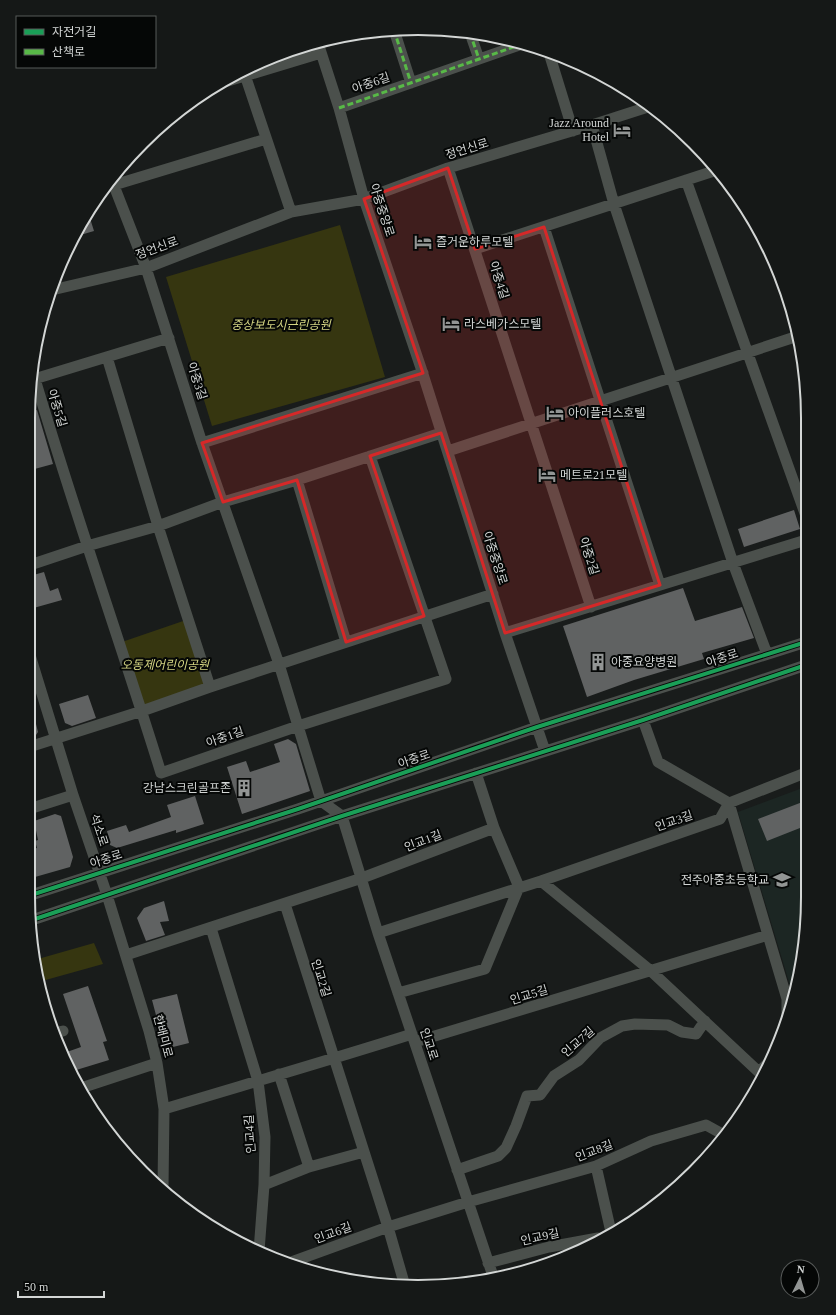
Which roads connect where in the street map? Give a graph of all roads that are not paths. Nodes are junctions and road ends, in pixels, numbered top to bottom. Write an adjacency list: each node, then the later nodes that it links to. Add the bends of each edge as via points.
1 (396, 36): 9 (street)
2 (472, 39): 5 (street)
3 (513, 47): 5 (street, 아중6길)
4 (319, 48): 7 (street, 아중중앙로); 10 (street, 아중중앙로)
5 (479, 59): 9 (street, 아중6길)
6 (551, 59): 13 (street)
7 (254, 72)
8 (245, 76): 14 (street)
9 (411, 83): 10 (street, 아중6길)
10 (339, 108): 20 (street, 아중중앙로)
11 (643, 108): 12 (street, 정언신로)
12 (592, 125): 13 (street, 정언신로); 21 (street)
13 (573, 131): 15 (street, 정언신로)
14 (266, 139): 17 (street); 22 (street)
15 (448, 168): 20 (street, 정언신로); 24 (street, 아중4길)
16 (711, 172): 18 (street)
17 (119, 179)
18 (686, 180): 21 (street); 29 (street)
19 (114, 185): 25 (street, 아중3길)
20 (364, 199): 22 (street, 정언신로); 31 (street, 아중중앙로)
21 (614, 204): 23 (street); 32 (street)
22 (291, 212): 25 (street, 정언신로)
23 (544, 227): 24 (street); 35 (street)
24 (475, 249): 36 (street, 아중4길)
25 (146, 268): 26 (street, 정언신로); 27 (street, 아중3길)
26 (57, 289)
27 (169, 338): 30 (street, 아중5길); 38 (street, 아중3길)
28 (793, 338): 29 (street)
29 (747, 353): 32 (street); 43 (street)
30 (107, 357): 33 (street, 아중5길); 45 (street)
31 (423, 373): 37 (street, 아중중앙로); 38 (street)
32 (672, 377): 35 (street); 49 (street)
33 (37, 378)
34 (36, 389): 47 (street, 아중5길)
35 (600, 401): 36 (street); 50 (street)
36 (532, 423): 39 (street); 44 (street, 아중4길)
37 (441, 433): 39 (street, 아중중앙로); 40 (street)
38 (202, 443): 42 (street, 아중3길)
39 (448, 451): 51 (street, 아중중앙로)
40 (370, 456): 41 (street); 53 (street)
41 (297, 480): 42 (street); 55 (street)
42 (223, 502): 45 (street); 58 (street, 아중3길)
43 (801, 502)
44 (561, 514): 52 (street, 아중2길)
45 (158, 526): 47 (street); 61 (street)
46 (801, 542): 49 (street)
47 (87, 546): 48 (street); 62 (street, 아중1길)
48 (35, 563)
49 (733, 563): 50 (street); 57 (street)
50 (660, 585): 52 (street)
51 (493, 594): 53 (street); 54 (street, 아중중앙로)
52 (591, 606): 54 (street)
53 (424, 616): 55 (street); 64 (street, via 446,679)
54 (506, 633): 65 (street, 아중중앙로)
55 (346, 642): 58 (street)
56 (801, 644): 57 (street, 아중로)
57 (767, 654): 65 (street, 아중로)
58 (279, 664): 61 (street); 64 (street)
59 (801, 667): 63 (street)
60 (35, 671): 66 (street, 석소로)
61 (210, 687): 62 (street)
62 (142, 711): 64 (street, 아중1길, via 162,773); 66 (street)
63 (643, 720): 68 (street); 73 (street, via 658,762)
64 (298, 726): 72 (street)
65 (537, 728): 68 (street, 아중중앙로); 72 (street, 아중로)
66 (55, 738): 67 (street); 71 (street, 석소로)
67 (35, 744)
68 (545, 751): 69 (street)
69 (476, 773): 75 (street); 76 (street)
70 (801, 776): 73 (street)
71 (74, 795): 74 (street); 77 (street, 석소로)
72 (321, 801): 75 (street); 77 (street, 아중로)
73 (729, 803): 79 (street, 인교3길, via 720,819); 87 (street)
74 (35, 807)
75 (342, 816): 78 (street, 인교로); 82 (street)
76 (494, 828): 78 (street, 인교1길); 80 (street)
77 (99, 872): 81 (street, 아중로); 82 (street, 석소로)
78 (362, 878): 83 (street); 86 (street, 인교로)
79 (541, 881): 80 (street, 인교3길); 89 (street)
80 (519, 887): 86 (street, 인교3길); 90 (street, via 485,969)
81 (35, 894)
82 (108, 895): 84 (street); 88 (street, 한배미로)
83 (285, 904): 85 (street); 94 (street, 인교2길)
84 (36, 919)
85 (210, 928): 88 (street); 98 (street, 인교4길)
86 (378, 933): 90 (street, 인교로)
87 (768, 936): 89 (street, 인교5길); 91 (street)
88 (126, 955): 95 (street, 한배미로)
89 (651, 971): 92 (street); 93 (street, 인교5길)
90 (398, 993): 93 (street, 인교로)
91 (788, 996)
92 (705, 1021): 96 (street); 105 (street, 인교7길, via 696,1034 682,1032 668,1025 635,1024 622,1026 600,1038 579,1060 554,1076 540,1095 527,1096 506,1148 498,1156)
93 (413, 1038): 94 (street); 105 (street, 인교로)
94 (334, 1059): 97 (street); 102 (street)
95 (157, 1063): 99 (street); 100 (street, 한배미로)
96 (759, 1072)
97 (279, 1074): 98 (street); 104 (street)
98 (258, 1081): 100 (street); 107 (street, 인교4길, via 265,1137)
99 (85, 1087)
100 (164, 1108): 106 (street, 한배미로)
101 (720, 1133): 103 (street, 인교8길, via 706,1125 651,1141)
102 (364, 1152): 104 (street); 109 (street)
103 (596, 1166): 108 (street, 인교8길); 110 (street)
104 (309, 1167): 107 (street)
105 (457, 1170): 108 (street, 인교로)
106 (163, 1183)
107 (264, 1184): 112 (street)
108 (468, 1202): 109 (street, 인교6길); 114 (street, 인교로)
109 (388, 1227): 113 (street, 인교6길); 116 (street)
110 (610, 1229)
111 (590, 1239): 114 (street, 인교9길)
112 (259, 1246)
113 (296, 1260)
114 (488, 1263): 115 (street, 인교로)
115 (492, 1273)
116 (404, 1279)

